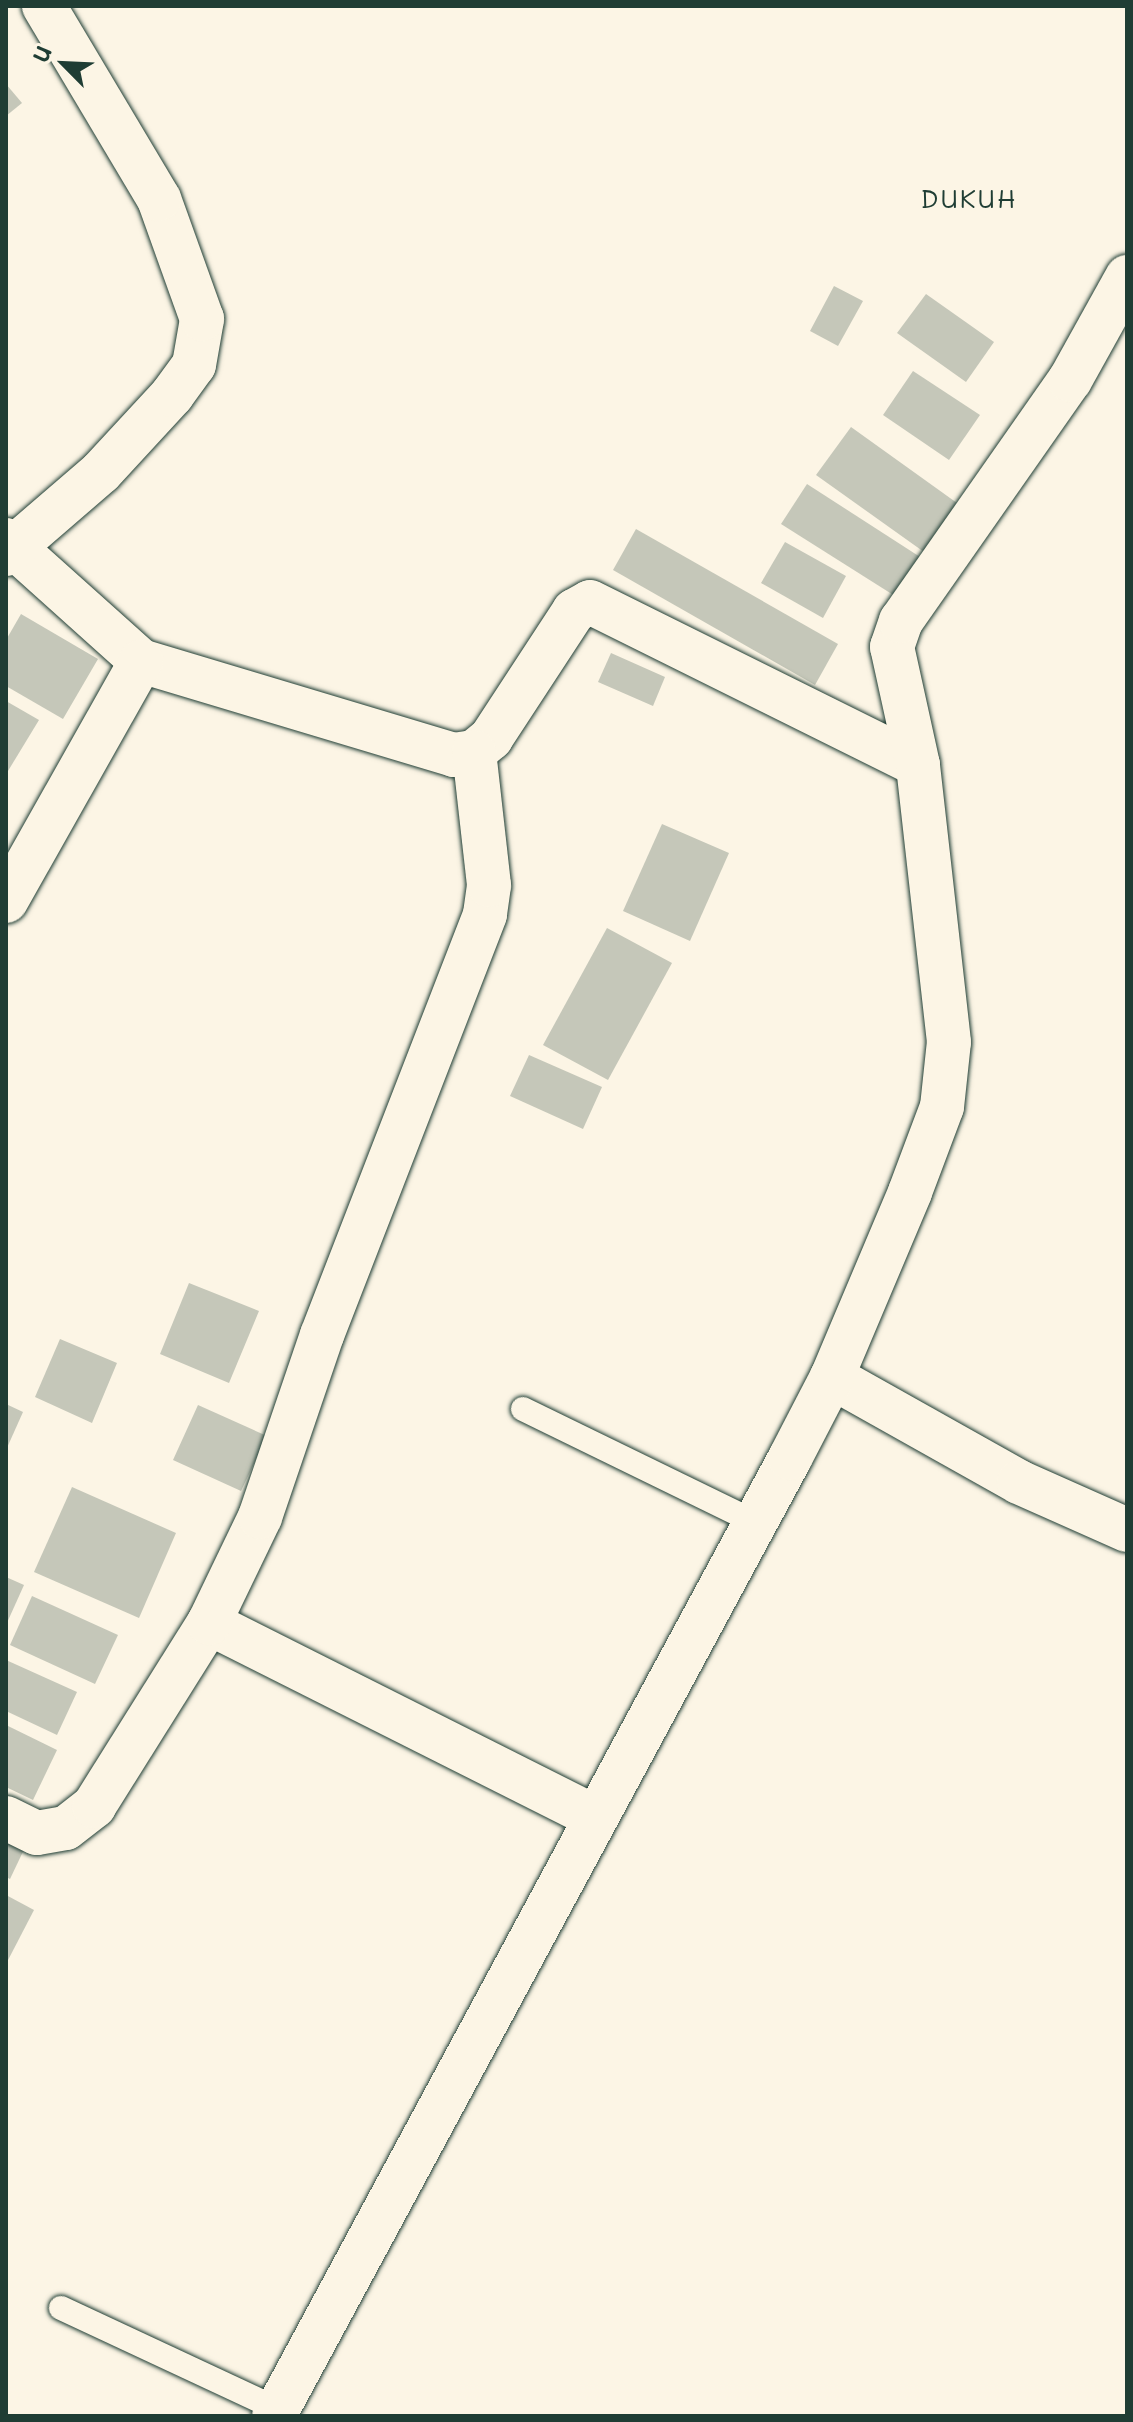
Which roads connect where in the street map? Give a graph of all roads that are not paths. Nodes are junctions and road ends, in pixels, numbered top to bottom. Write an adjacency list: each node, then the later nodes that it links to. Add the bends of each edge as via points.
1 (44, 6): 3 (street, via 159,199 202,319 194,365 172,395 101,472)
2 (1127, 277): 6 (street, via 1070,380 901,621 892,647)
3 (8, 547): 4 (street)
4 (141, 661): 5 (street, via 454,755); 7 (street)
5 (474, 752): 6 (street, via 491,738 574,611 590,602); 12 (street, via 489,885 485,914 322,1335 260,1517)
6 (918, 765): 8 (street, via 949,1042 942,1107)
7 (6, 901)
8 (832, 1377): 10 (street); 11 (street, via 1019,1482)
9 (523, 1409): 10 (lane)
10 (755, 1522): 14 (street)
11 (1127, 1530)
12 (209, 1623): 13 (street, via 94,1806 66,1828 37,1833); 14 (street)
13 (6, 1818)
14 (596, 1818): 16 (street)
15 (61, 2308): 16 (lane)
16 (276, 2412)

